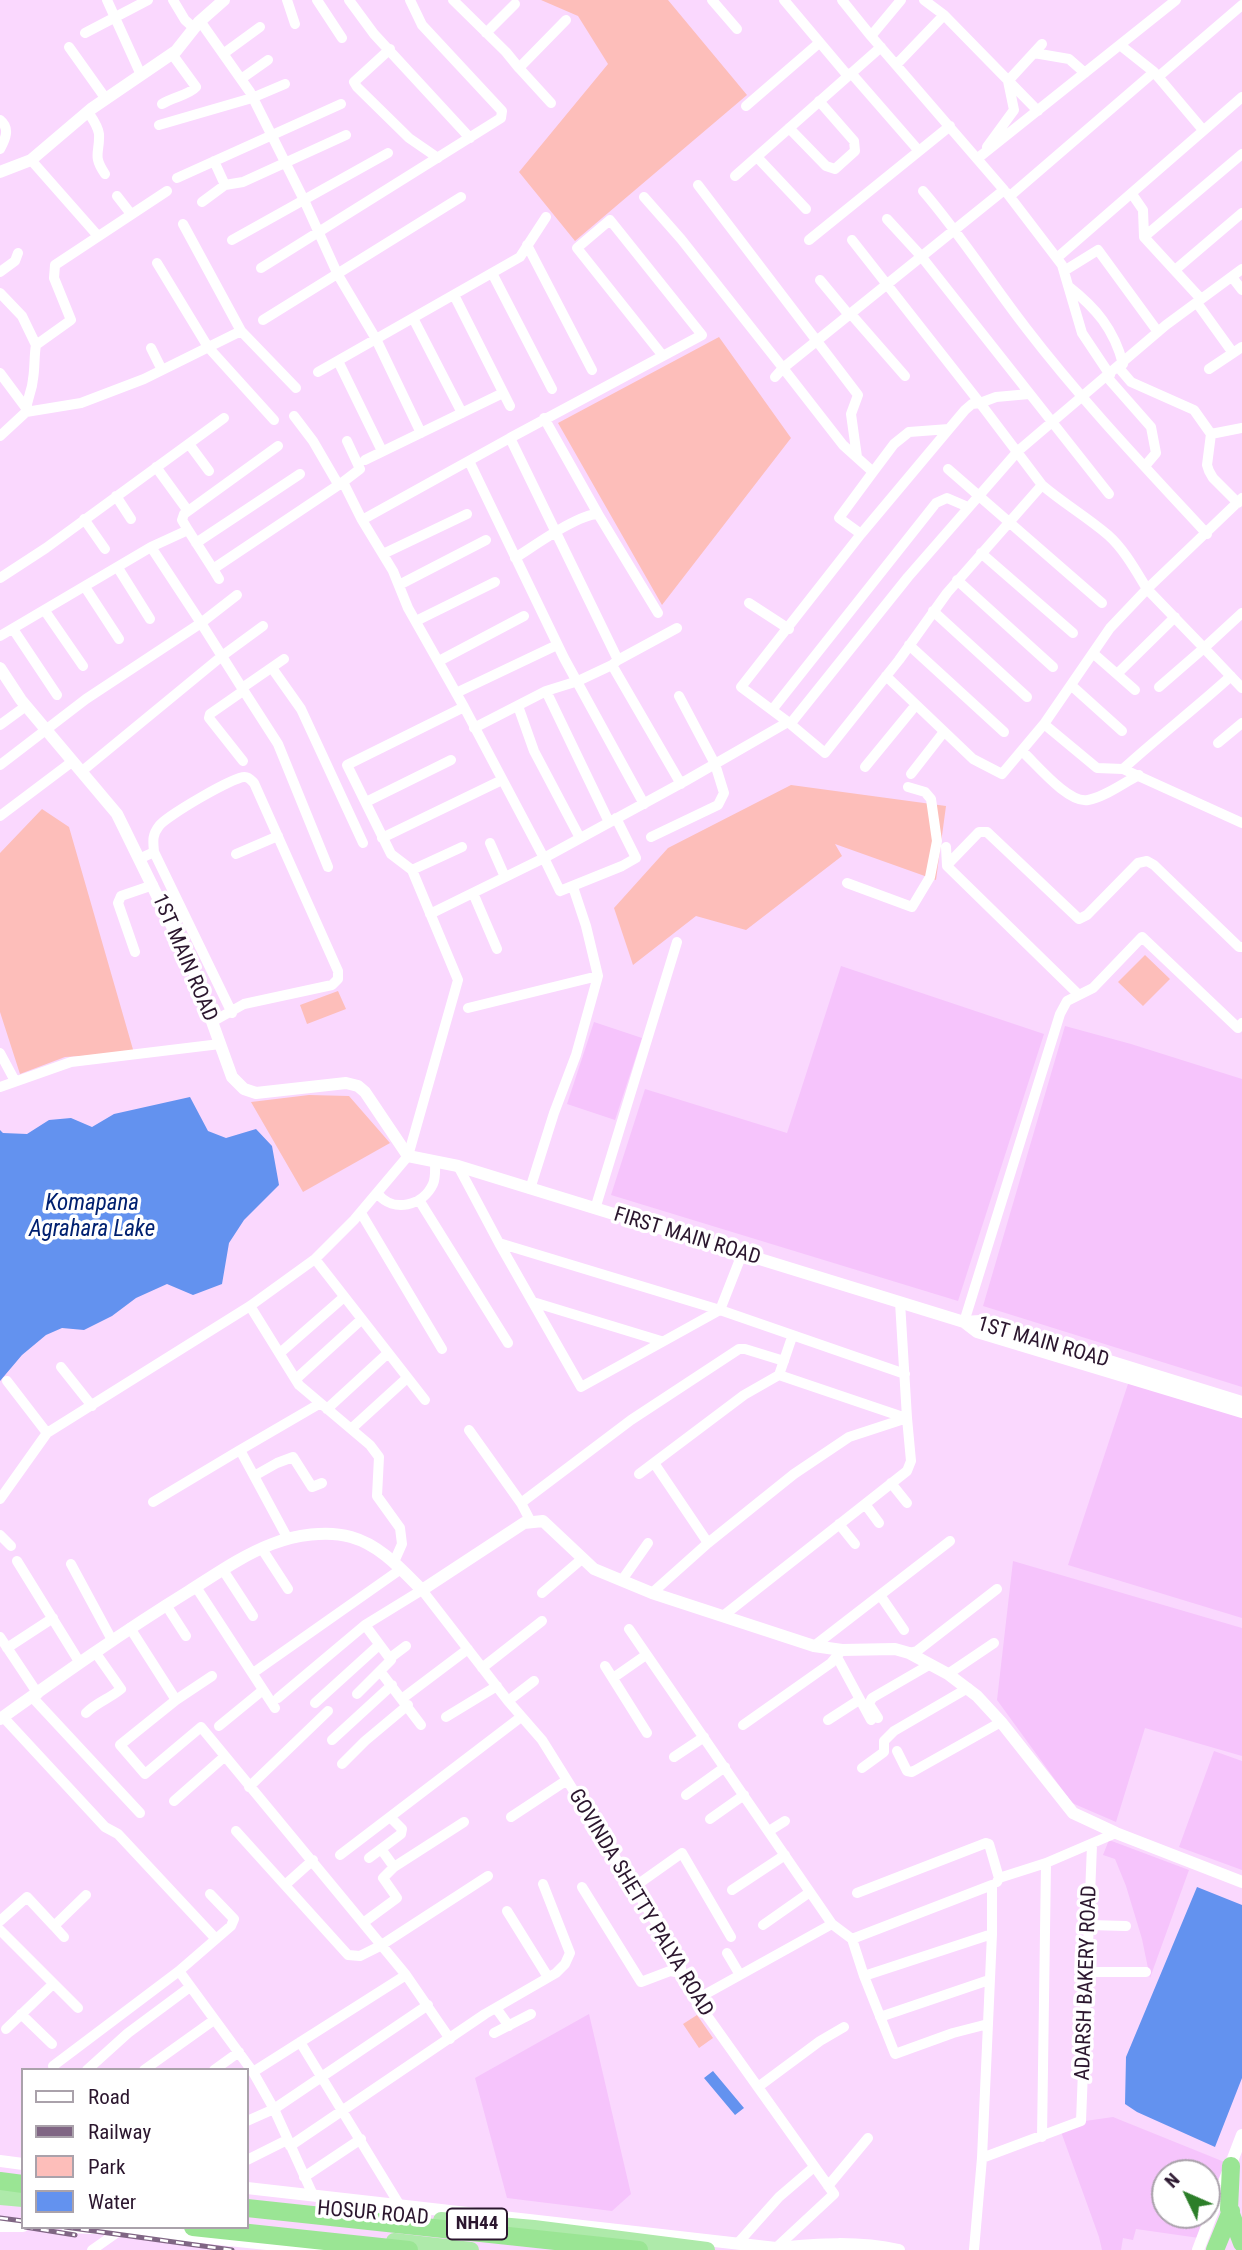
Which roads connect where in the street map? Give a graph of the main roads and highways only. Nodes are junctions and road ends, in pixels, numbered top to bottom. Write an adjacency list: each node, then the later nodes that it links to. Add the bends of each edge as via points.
1 (1231, 2166): 14 (highway, via 1229,2209)
2 (0, 2175): 3 (highway)
3 (21, 2178)
4 (0, 2181): 5 (highway)
5 (21, 2184)
6 (1242, 2184): 21 (highway)
7 (0, 2194): 8 (highway)
8 (21, 2197)
9 (248, 2202): 20 (highway, HOSUR ROAD / NH44, via 534,2228)
10 (248, 2208): 19 (highway)
11 (248, 2218): 18 (highway)
12 (248, 2225): 17 (highway, HOSUR ROAD / NH44)
13 (207, 2229): 15 (highway)
14 (1242, 2243)
15 (328, 2246): 16 (highway)
16 (409, 2250)
17 (471, 2250)
18 (538, 2250)
19 (639, 2250)
20 (707, 2250)
21 (1215, 2250)

